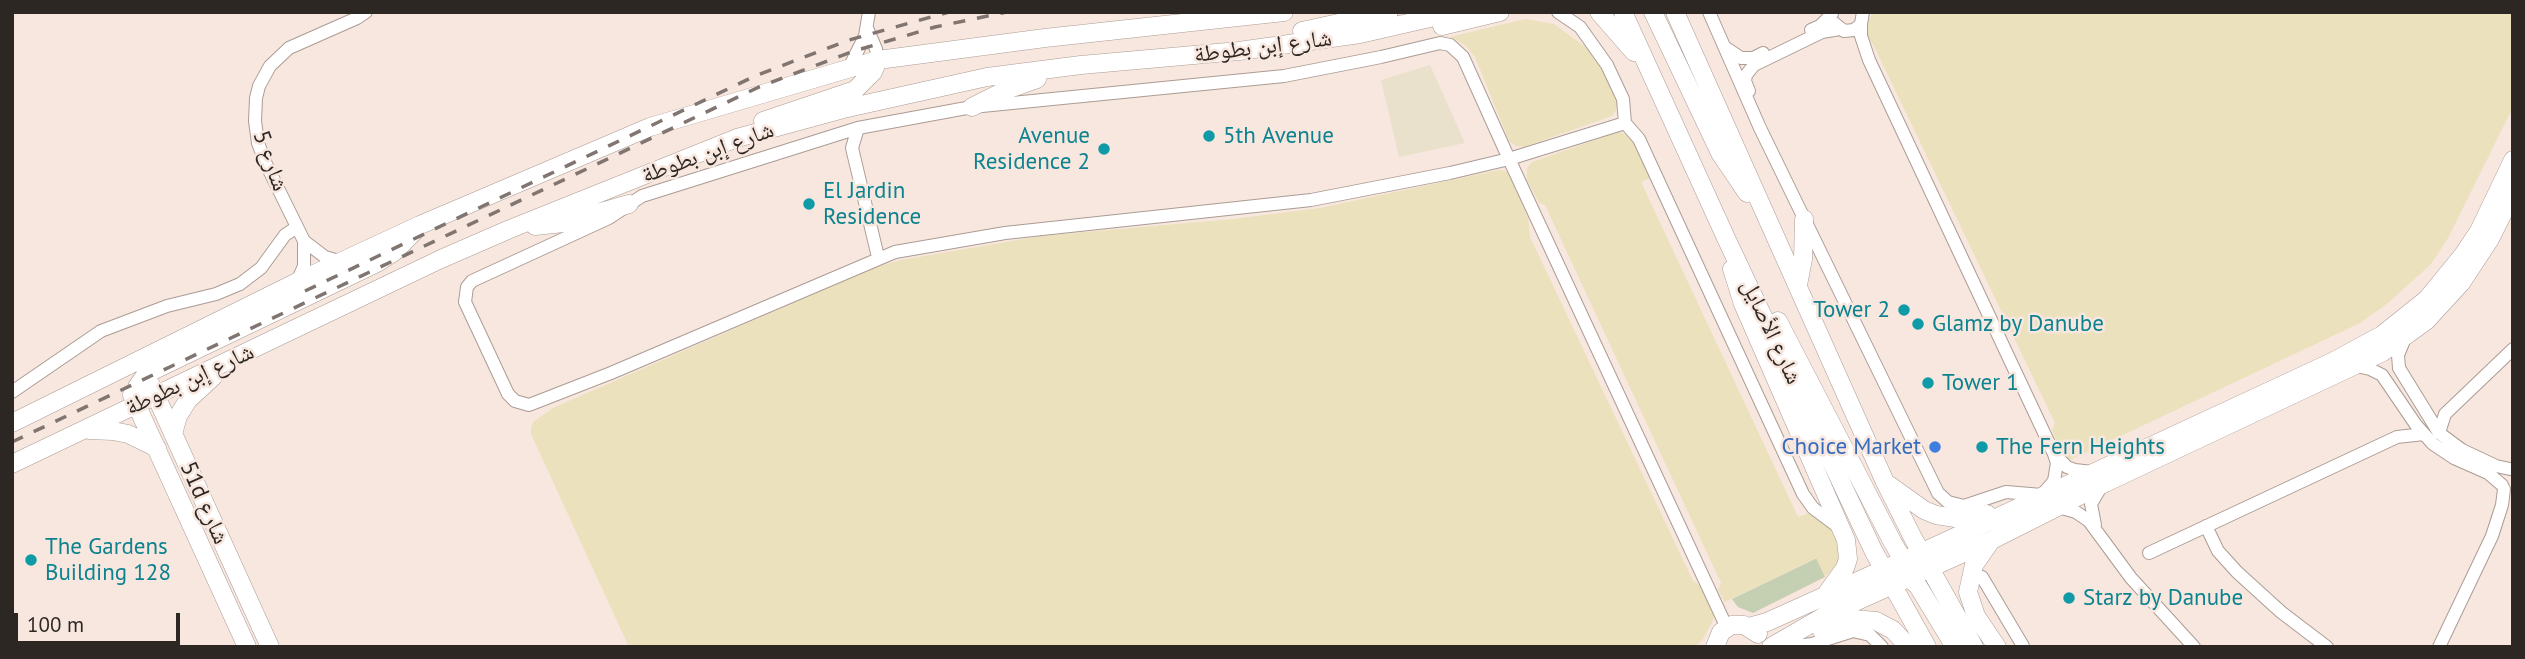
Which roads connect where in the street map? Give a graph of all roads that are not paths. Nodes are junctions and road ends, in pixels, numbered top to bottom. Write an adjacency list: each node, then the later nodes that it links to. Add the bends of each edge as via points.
1 (366, 12): 40 (street, شارع 5, via 289,48 270,66 260,86 255,109 258,143)
2 (869, 12): 16 (street)
3 (1284, 12): 20 (main road, شارع إبن بطوطة)
4 (1389, 12): 19 (main road)
5 (1456, 12): 19 (main road, شارع إبن بطوطة, via 1360,34)
6 (1500, 12): 19 (main road, via 1361,42 1241,60)
7 (1558, 12): 26 (street, via 1580,26 1607,65 1622,99)
8 (1599, 12): 24 (main road)
9 (1623, 12): 24 (main road, شارع الأصايل)
10 (1653, 12): 38 (main road, via 1720,153)
11 (1675, 12): 31 (main road, شارع الأصايل)
12 (1689, 12): 31 (main road, via 1723,95)
13 (1709, 12): 18 (street)
14 (1833, 13): 17 (street); 18 (street, via 1816,28 1754,58 1741,58)
15 (1863, 16): 17 (street, via 1854,30); 21 (street, via 1861,36)
16 (867, 27): 20 (street); 23 (street)
17 (1842, 30): 21 (street); 28 (street, via 1822,32 1749,69 1745,81)
18 (1723, 46): 28 (street)
19 (1175, 58): 22 (main road, شارع إبن بطوطة)
20 (878, 60): 23 (main road, شارع إبن بطوطة); 30 (main road, via 855,90 769,118)
21 (1869, 60): 69 (street)
22 (1081, 65): 25 (main road, via 1006,90); 30 (main road, شارع إبن بطوطة, via 929,89)
23 (849, 68): 39 (main road, شارع إبن بطوطة, via 650,127)
24 (1651, 74): 44 (main road, شارع الأصايل)
25 (972, 107): 27 (street); 33 (street, via 1284,75 1440,43 1463,57)
26 (1625, 123): 33 (street); 81 (street, via 1639,139 1803,494)
27 (858, 128): 29 (street); 32 (street)
28 (1760, 128): 37 (street)
29 (832, 135): 32 (street); 36 (street)
30 (737, 138): 41 (main road, شارع إبن بطوطة)
31 (1734, 144): 38 (main road, شارع الأصايل)
32 (852, 148): 42 (street)
33 (1509, 159): 45 (street, via 1311,200 1004,233); 91 (street)
34 (2513, 160): 73 (main road, via 2463,256 2405,318 2358,350)
35 (2513, 193): 50 (main road, via 2462,283)
36 (629, 204): 41 (main road, via 563,223); 46 (street, via 467,287 465,302 511,398 525,405 537,403)
37 (1804, 219): 49 (main road); 76 (street, via 1938,493 1948,502 1964,506 2006,492)
38 (1768, 221): 49 (main road, شارع الأصايل)
39 (420, 225): 47 (main road, شارع إبن بطوطة); 54 (main road, via 402,246 377,263)
40 (297, 227): 43 (street, شارع 5); 57 (street, via 285,235 261,268 240,284 101,331)
41 (510, 229): 52 (main road, شارع إبن بطوطة)
42 (874, 233): 45 (street); 46 (street)
43 (304, 241): 47 (street, via 325,257); 48 (street, via 304,266)
44 (1730, 246): 81 (main road, via 1731,267 1743,304); 86 (main road, شارع الأصايل)
45 (895, 252): 46 (street)
46 (878, 257)
47 (342, 262): 48 (main road, شارع إبن بطوطة)
48 (298, 282): 54 (main road, شارع إبن بطوطة)
49 (1798, 285): 74 (main road, شارع الأصايل)
50 (2405, 337): 53 (main road); 60 (street, via 2398,362)
51 (2513, 349): 56 (street)
52 (232, 361): 58 (main road, شارع إبن بطوطة); 65 (main road, via 188,400)
53 (2356, 366): 61 (street, via 2382,375); 73 (main road)
54 (142, 367): 55 (main road, شارع إبن بطوطة); 58 (main road, 51d شارع); 59 (main road)
55 (121, 369): 59 (main road, 51d شارع); 62 (main road, شارع إبن بطوطة)
56 (2470, 390): 60 (street, via 2439,407); 64 (street, via 2445,414)
57 (12, 392)
58 (156, 396): 59 (main road, شارع إبن بطوطة); 65 (main road, 51d شارع)
59 (133, 398): 63 (main road, شارع إبن بطوطة); 68 (main road, 51d شارع); 70 (main road, via 119,400)
60 (2418, 401): 61 (street); 64 (street)
61 (2407, 410): 66 (street); 67 (street, via 2405,428)
62 (12, 422)
63 (82, 431): 68 (main road, via 128,434); 71 (main road, شارع إبن بطوطة)
64 (2439, 433): 72 (street, via 2462,450)
65 (173, 434): 96 (main road, 51d شارع)
66 (2424, 434): 67 (street); 75 (street, via 2442,451 2488,473)
67 (2397, 437): 80 (street)
68 (156, 449): 95 (main road, 51d شارع)
69 (2054, 454): 73 (street, via 2075,470); 76 (street, via 2054,481)
70 (12, 455)
71 (12, 464)
72 (2511, 468): 75 (street, via 2502,478)
73 (2099, 477): 76 (main road); 79 (main road); 82 (street, via 2091,504)
74 (1885, 482): 78 (main road, via 1924,510 1949,518); 86 (main road, شارع الأصايل)
75 (2506, 490): 83 (street)
76 (2042, 495): 78 (main road)
77 (2513, 503): 83 (street)
78 (2018, 507): 86 (main road)
79 (2058, 507): 82 (street, via 2083,515); 84 (main road)
80 (2206, 526): 85 (street); 105 (street, via 2218,551 2237,572)
81 (1842, 531): 88 (main road, via 1848,559)
82 (2098, 532): 104 (street, via 2131,578)
83 (2491, 536): 106 (street)
84 (1992, 540): 86 (main road); 89 (main road, via 1974,565 1968,592)
85 (2149, 553)
86 (1910, 568): 88 (main road); 92 (main road); 100 (main road, شارع الأصايل); 101 (main road); 102 (main road, شارع الأصايل)
87 (1982, 577): 94 (street)
88 (1825, 596): 90 (main road)
89 (1983, 625): 94 (street); 103 (main road)
90 (1749, 627): 91 (main road); 97 (main road, via 1759,635)
91 (1727, 628): 93 (main road)
92 (1780, 644): 98 (street, via 1812,644 1853,631 1870,635); 99 (main road, via 1843,621 1865,620 1885,625)
93 (1715, 646)
94 (2023, 646)
95 (247, 647)
96 (270, 647)
97 (1763, 647)
98 (1882, 647)
99 (1909, 647)
100 (1927, 647)
101 (1955, 647)
102 (1974, 647)
103 (1997, 647)
104 (2194, 647)
105 (2327, 647)
106 (2439, 647)

